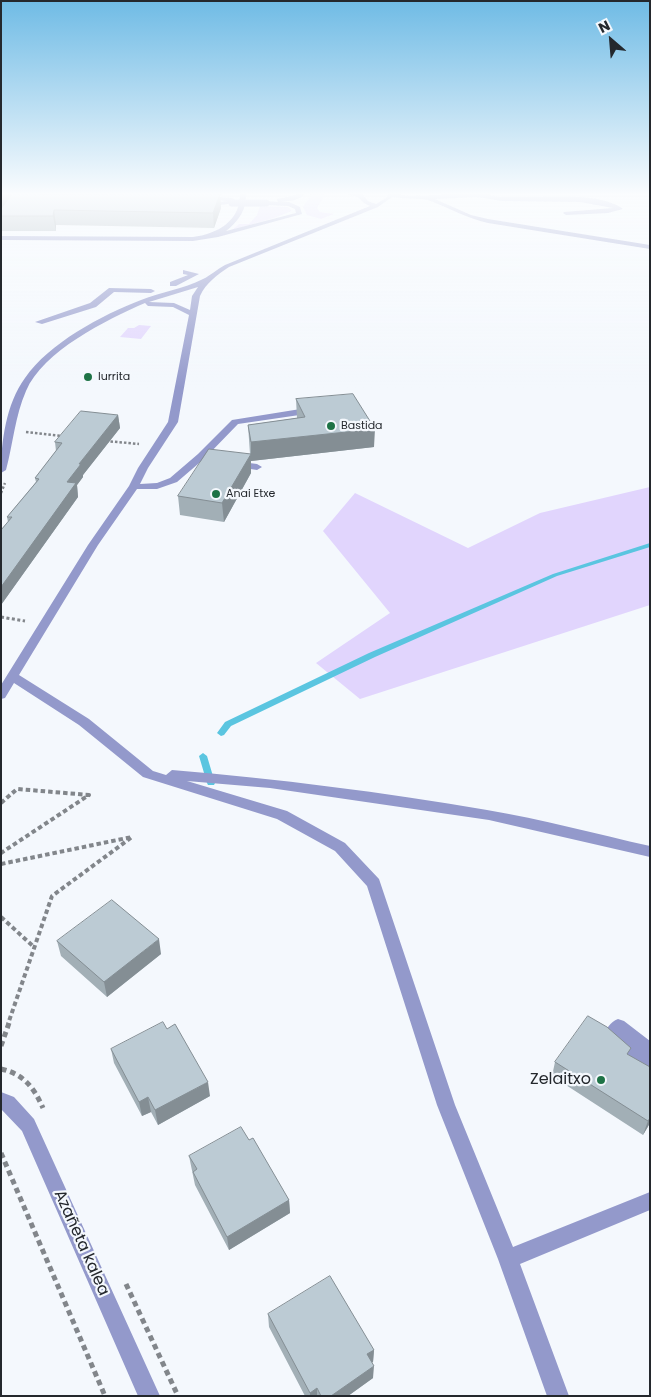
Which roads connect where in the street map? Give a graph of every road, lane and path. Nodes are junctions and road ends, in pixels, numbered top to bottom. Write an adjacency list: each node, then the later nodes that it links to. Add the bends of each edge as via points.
1 (246, 258): 3 (street)
2 (186, 272): 5 (street, via 195,274)
3 (206, 281): 4 (street); 5 (street)
4 (196, 296): 5 (street); 6 (street)
5 (152, 298): 6 (street); 7 (street, via 112,290 93,304); 15 (street, via 99,322 74,338 29,379 19,399)
6 (192, 314): 17 (street, via 173,422)
7 (39, 322)
8 (327, 409): 17 (street, via 240,420 204,459 167,484)
9 (20, 432): 10 (path)
10 (68, 437)
11 (98, 440): 12 (path)
12 (145, 445)
13 (228, 463): 14 (street)
14 (257, 468)
15 (1, 470)
16 (6, 481): 18 (path)
17 (134, 486): 21 (street, via 93,545)
18 (1, 493)
19 (1, 617): 20 (path)
20 (25, 621)
21 (13, 677): 22 (street); 23 (street, via 84,722)
22 (1, 695)
23 (148, 774): 25 (street, via 270,783 372,796 489,816); 36 (street, via 282,815 340,847 374,883 446,1104)
24 (1, 803): 26 (path, via 17,789 89,795)
25 (650, 852)
26 (1, 853)
27 (1, 864): 29 (path, via 132,837 52,896)
28 (1, 917): 29 (path)
29 (34, 947): 30 (path)
30 (1, 1046)
31 (650, 1051): 32 (street, via 618,1026 611,1037)
32 (650, 1069)
33 (1, 1100): 38 (street, Azañeta kalea, via 8,1103 28,1125)
34 (1, 1153): 37 (path)
35 (650, 1201): 36 (street)
36 (508, 1260): 39 (street)
37 (105, 1396)
38 (149, 1396)
39 (558, 1396)

